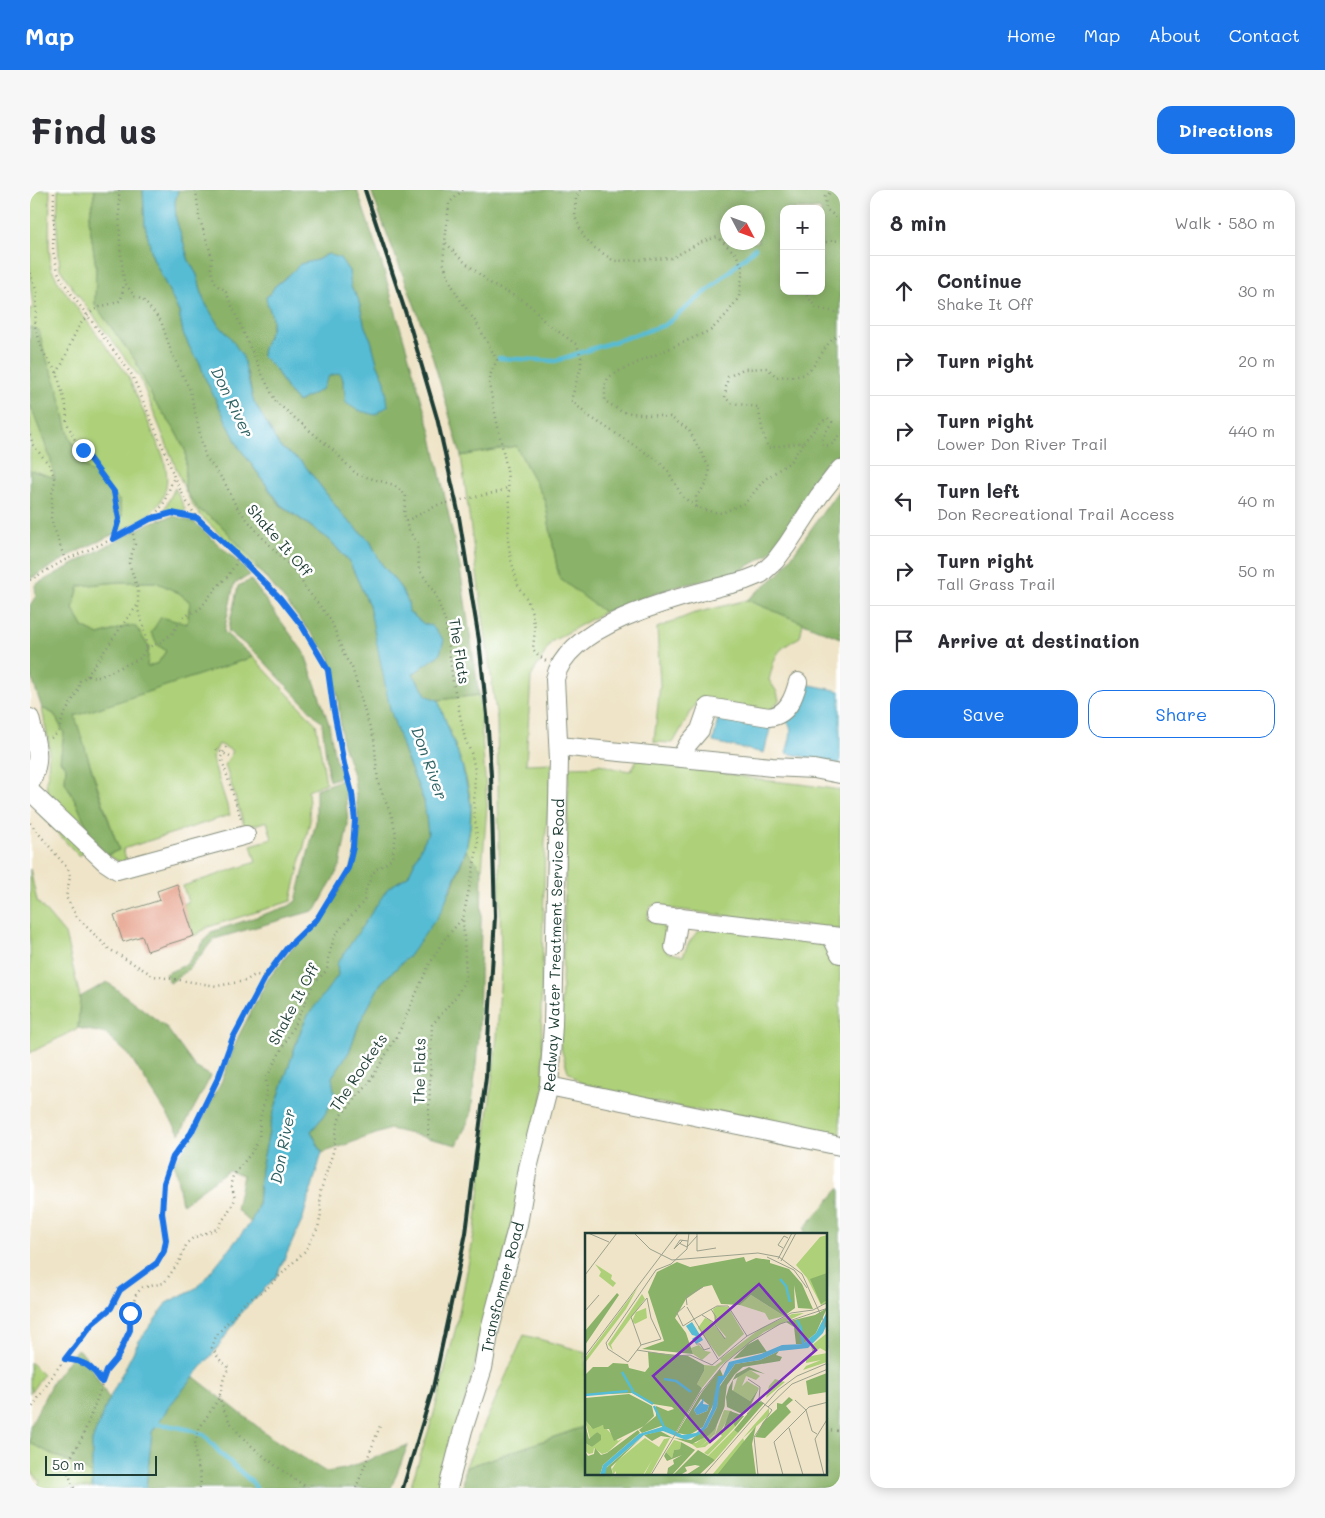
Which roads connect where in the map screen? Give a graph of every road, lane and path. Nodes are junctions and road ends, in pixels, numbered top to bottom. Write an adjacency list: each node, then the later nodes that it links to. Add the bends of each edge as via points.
1 (54, 190): 15 (path, via 53,251 57,267)
2 (118, 190): 12 (path)
3 (196, 190): 27 (path, The Flats, via 199,217 212,257 214,281 225,290 276,402 356,474 394,485 406,495)
4 (463, 190): 9 (path, via 449,203)
5 (580, 190): 24 (path, via 575,217 584,237 614,261 672,258 698,243 717,237 736,254 743,269 739,297 711,330 619,372 608,378 606,386 606,401 622,412 670,417 689,430 710,468 706,485 696,496)
6 (833, 190): 7 (path, via 825,197 826,209)
7 (840, 220)
8 (840, 240): 10 (path)
9 (446, 242): 23 (path, via 444,262 450,281 497,360 489,384); 24 (path, via 494,286 523,300 544,321 577,345 581,367 571,400 587,416 657,460 682,496)
10 (825, 242)
11 (30, 273): 17 (path, via 37,292 35,326 43,352)
12 (124, 281): 15 (path, via 121,300 96,309); 62 (path, Shake It Off, via 134,296 143,300 161,321 172,354 190,390 205,456 224,481 236,506 294,570 331,620 352,667 374,738 378,783 396,834 392,858 375,870 364,901 335,935 327,970 314,984 266,1079 259,1140 233,1176 231,1184 235,1199 230,1210 219,1228 188,1243 164,1283 141,1288 130,1313 130,1330)
13 (807, 295): 14 (path, via 816,308)
14 (840, 313)
15 (87, 316): 17 (path); 22 (path, via 132,375)
16 (840, 335): 20 (path, via 800,376 777,376 767,368 743,369 728,377 725,398 732,403 758,407 768,448)
17 (57, 373): 29 (path, via 67,423 74,438 114,492 119,519)
18 (840, 434): 20 (path, via 834,443 823,445 824,435 832,422 828,418)
19 (30, 435): 31 (path, via 33,445 51,467 55,481 51,519)
20 (804, 442): 24 (path, via 790,462 764,480 746,502 722,513)
21 (840, 469): 35 (street, via 788,545 761,574 616,620 566,655)
22 (174, 477): 25 (path); 26 (path, via 163,505)
23 (509, 487): 27 (path, via 438,505); 35 (path, via 508,540 519,588 532,613 535,629 533,649)
24 (697, 508)
25 (197, 518): 26 (path, via 172,513); 30 (path)
26 (150, 519): 28 (path)
27 (406, 521): 53 (path, The Flats, via 417,543 419,569 436,594 446,624 453,682 475,771 474,813 478,845)
28 (132, 529): 29 (path); 33 (path, via 135,544 129,563 138,590)
29 (113, 539): 31 (path)
30 (238, 556): 34 (path, via 227,577 200,609 183,617 172,634); 57 (path, via 280,598 302,626 328,670 355,821 348,868 317,919 287,948)
31 (65, 560): 32 (path)
32 (30, 580)
33 (138, 606): 34 (path); 36 (path)
34 (146, 648): 36 (path, via 141,658 99,677)
35 (557, 670): 40 (street, Redway Water Treatment Service Road)
36 (87, 676): 39 (path, via 80,681 58,733)
37 (798, 682): 45 (street, via 792,701 777,716 708,706 700,730)
38 (30, 718): 39 (street)
39 (36, 744): 47 (street, via 38,762)
40 (559, 746): 45 (street); 58 (street, Redway Water Treatment Service Road)
41 (226, 748): 43 (path)
42 (216, 749): 43 (path)
43 (223, 753): 44 (path); 50 (path, via 221,757)
44 (230, 756)
45 (681, 757): 46 (street, via 772,768 814,768)
46 (840, 774)
47 (30, 784)
48 (30, 791): 50 (street, via 117,870)
49 (30, 823): 57 (path, via 68,869 70,877 66,898 73,913 113,952 158,977 217,986 245,981 255,975)
50 (246, 835)
51 (656, 915): 52 (street)
52 (680, 917): 54 (street); 55 (street)
53 (463, 918): 59 (path, The Flats, via 466,977 458,994 432,1025); 63 (path, The Rockets, via 443,941 428,967 399,1032 382,1061 340,1116 332,1158 320,1193 318,1228 304,1251 267,1288 243,1304 216,1336 212,1348 229,1368)
54 (835, 936): 56 (street)
55 (674, 946)
56 (840, 954)
57 (266, 976): 61 (path, via 232,1040 219,1076 191,1133 173,1157 164,1183 164,1251 157,1263 120,1290 111,1308 93,1323)
58 (549, 1086): 60 (street, Redway Water Treatment Service Road); 70 (street, Transformer Road, via 482,1368)
59 (428, 1138)
60 (840, 1146)
61 (65, 1359): 62 (path, via 82,1361); 64 (path)
62 (102, 1382): 66 (path, Shake It Off, via 82,1438 67,1464)
63 (219, 1396): 67 (path, via 195,1437); 68 (path, via 230,1422 250,1444)
64 (30, 1411)
65 (380, 1426): 69 (path)
66 (74, 1488)
67 (200, 1488)
68 (308, 1488)
69 (356, 1488)
70 (448, 1488)

